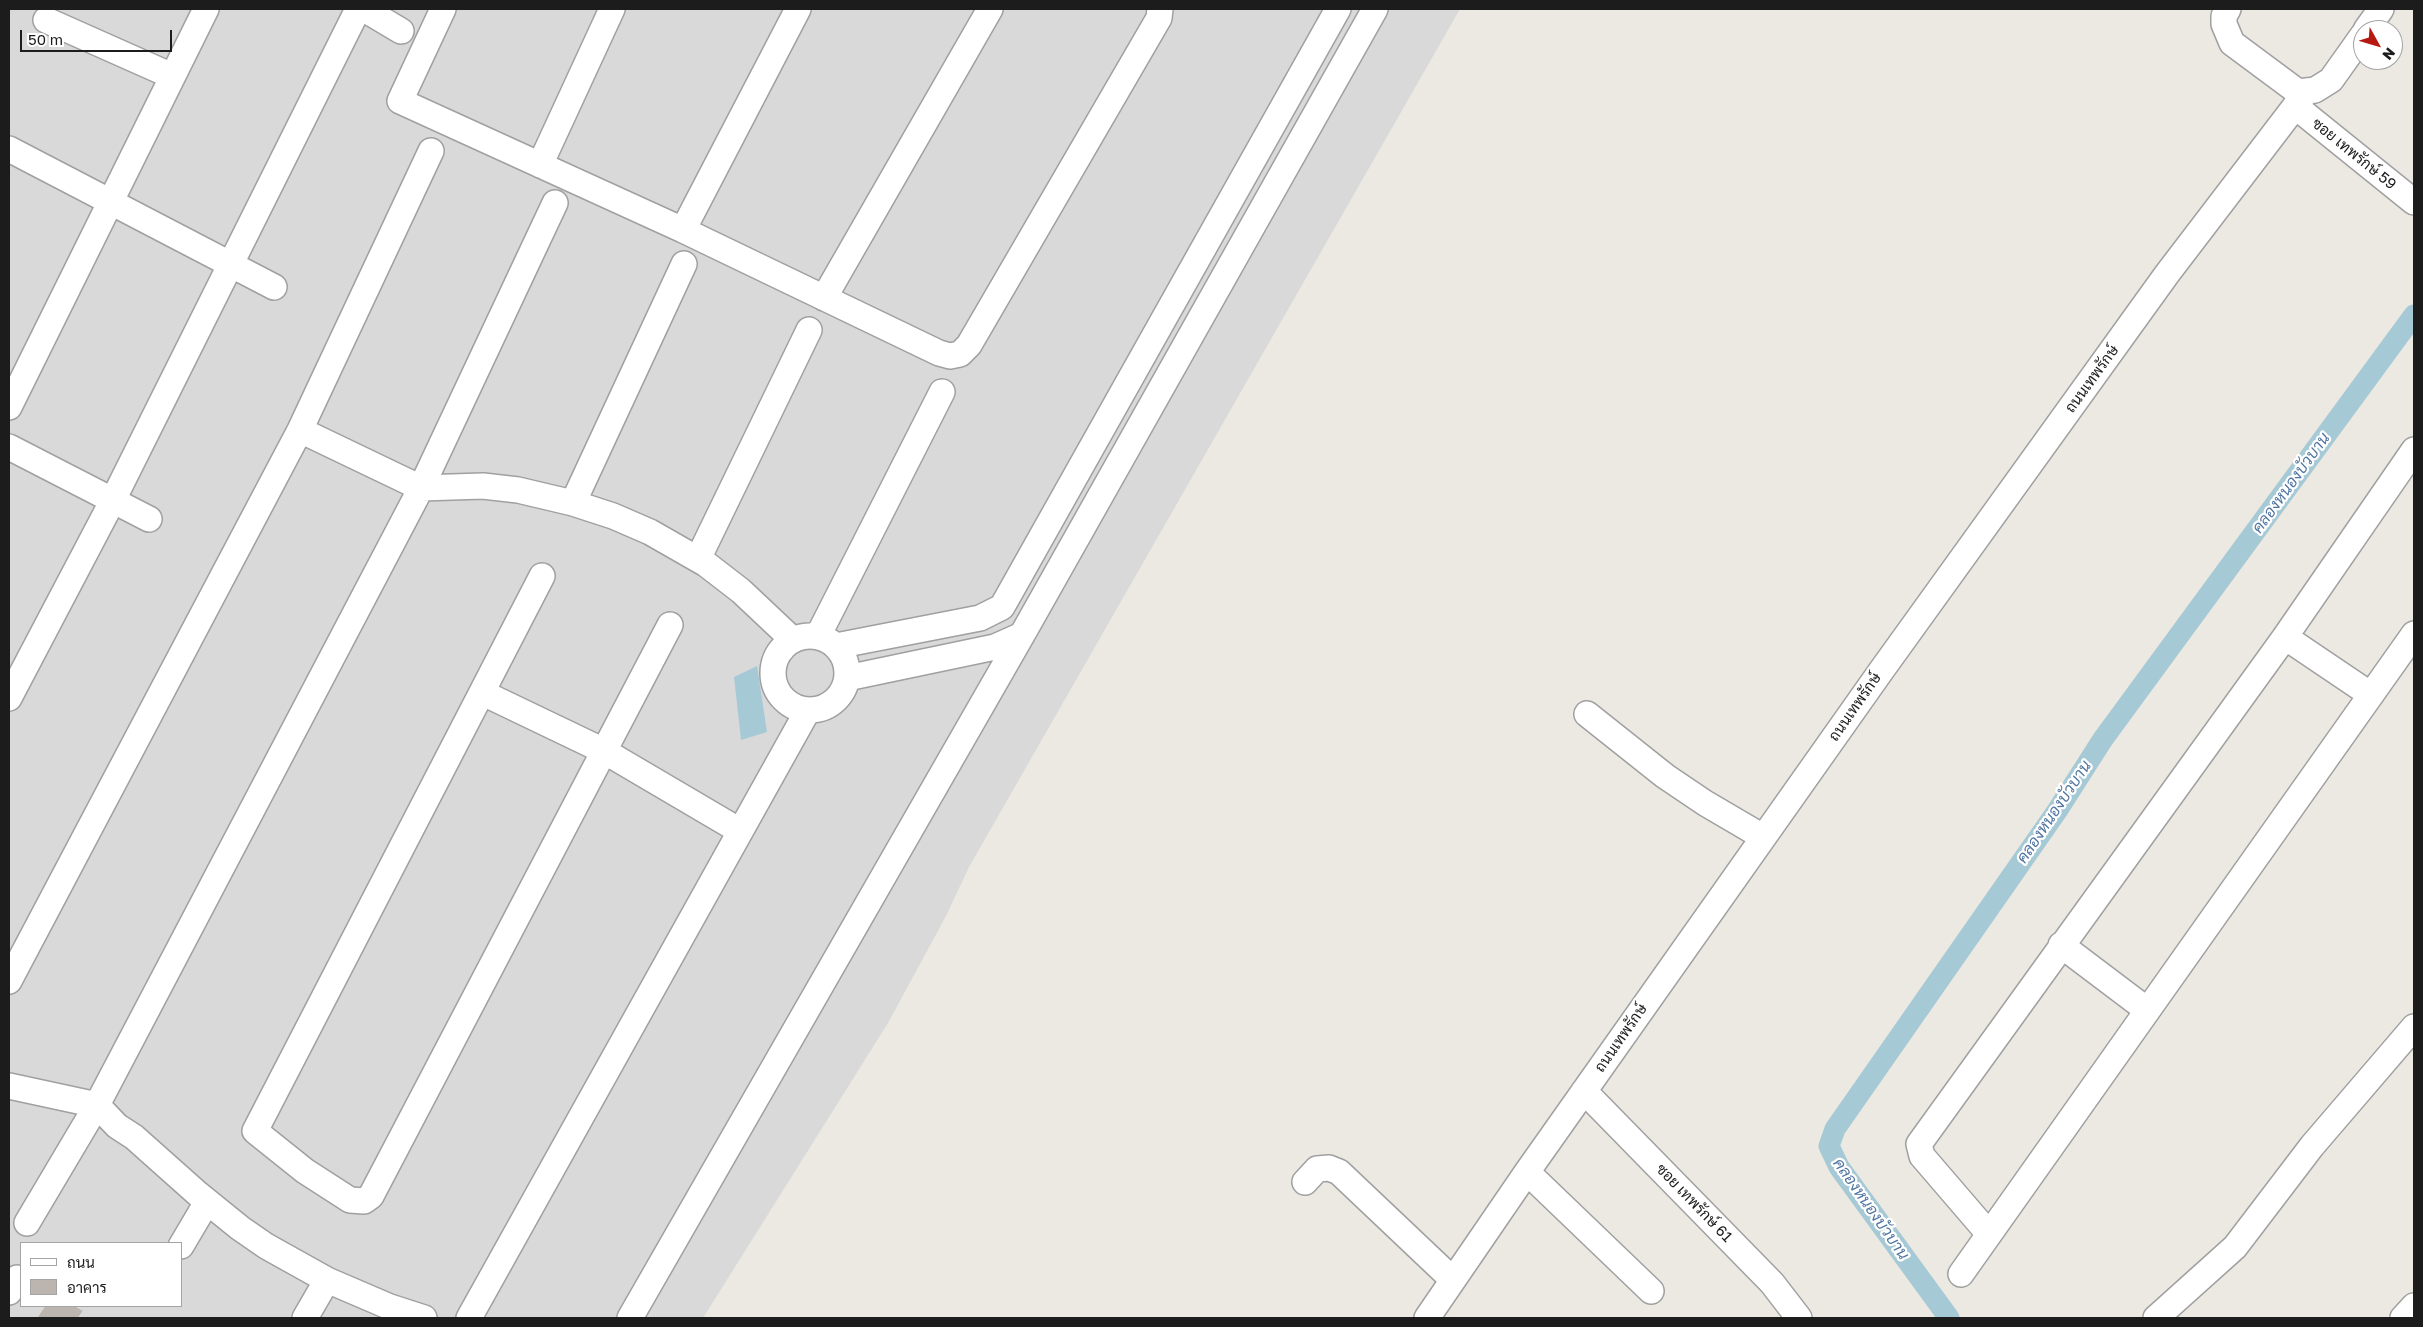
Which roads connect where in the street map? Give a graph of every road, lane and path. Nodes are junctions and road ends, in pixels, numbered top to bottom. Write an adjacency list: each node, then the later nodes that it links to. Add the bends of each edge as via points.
1 (206, 9): 19 (street)
2 (358, 9): 28 (street)
3 (364, 9): 16 (street)
4 (443, 9): 23 (street, via 400,101)
5 (612, 9): 23 (street)
6 (798, 9): 27 (street)
7 (990, 9): 31 (street)
8 (1160, 9): 31 (street, via 1159,18 969,345 960,354 939,353)
9 (1338, 9): 44 (street)
10 (2210, 9): 17 (street)
11 (2228, 9): 17 (street, via 2224,20)
12 (2381, 9): 15 (street)
13 (1366, 12): 47 (street)
14 (46, 20): 19 (street)
15 (2373, 20)
16 (401, 31)
17 (2227, 36): 20 (street, via 2235,46 2294,90)
18 (2353, 49): 20 (street, ถนนเทพรักษ์, via 2331,80)
19 (172, 76): 24 (street)
20 (2300, 99): 25 (street, ซอย เทพรักษ์ 59); 59 (street, ถนนเทพรักษ์, via 2162,282)
21 (9, 149): 24 (street)
22 (431, 150): 35 (street)
23 (540, 165): 27 (street)
24 (110, 202): 28 (street); 34 (street)
25 (2414, 202)
26 (555, 204): 38 (street)
27 (683, 230): 31 (street)
28 (230, 264): 30 (street); 39 (street)
29 (684, 264): 40 (street)
30 (274, 287)
31 (824, 298)
32 (809, 330): 42 (street)
33 (942, 392): 50 (street)
34 (9, 407)
35 (300, 430): 38 (street); 61 (street)
36 (9, 447): 39 (street)
37 (2414, 450): 48 (street)
38 (421, 488): 40 (street, via 483,486 518,490); 66 (street)
39 (113, 500): 41 (street); 54 (street)
40 (573, 503): 42 (street, via 635,525)
41 (149, 519)
42 (698, 559): 49 (street, via 742,591)
43 (542, 576): 52 (street)
44 (1002, 607): 47 (street); 50 (street, via 980,618)
45 (670, 626): 57 (street)
46 (2414, 634): 53 (street)
47 (1022, 635): 51 (street, via 995,647); 81 (street)
48 (2285, 637): 53 (street); 60 (street)
49 (793, 640): 50 (street, via 805,636); 55 (street, via 776,658 774,681 786,701)
50 (827, 641): 51 (street, via 845,660)
51 (847, 678): 55 (street, via 839,696 830,704)
52 (483, 693): 57 (street); 57 (street, via 255,1131 305,1171 350,1200 364,1202 372,1196)
53 (2371, 695): 62 (street)
54 (9, 698)
55 (808, 710): 58 (street)
56 (1587, 714): 59 (street, via 1705,804)
57 (604, 751): 58 (street)
58 (740, 831): 80 (street)
59 (1763, 837): 65 (street, ถนนเทพรักษ์)
60 (2061, 945): 62 (street); 71 (street, via 1919,1144 1922,1156)
61 (9, 982)
62 (2148, 1010): 71 (street)
63 (2414, 1027): 84 (street, via 2312,1146 2235,1247)
64 (9, 1086): 66 (street)
65 (1584, 1091): 67 (street, ถนนเทพรักษ์); 83 (street, ซอย เทพรักษ์ 61, via 1772,1283)
66 (97, 1105): 69 (street); 70 (street)
67 (1527, 1172): 75 (street, ถนนเทพรักษ์); 76 (street)
68 (1305, 1182): 75 (street, via 1317,1169 1329,1168 1339,1172)
69 (208, 1202): 72 (street); 74 (street, via 260,1241)
70 (26, 1223)
71 (1989, 1234): 73 (street)
72 (182, 1244)
73 (1961, 1274)
74 (327, 1280): 78 (street); 79 (street)
75 (1453, 1280): 82 (street, ถนนเทพรักษ์)
76 (1651, 1291)
77 (2414, 1306): 85 (street)
78 (305, 1318)
79 (424, 1318)
80 (469, 1318)
81 (630, 1318)
82 (1427, 1318)
83 (1799, 1318)
84 (2156, 1318)
85 (2403, 1318)

